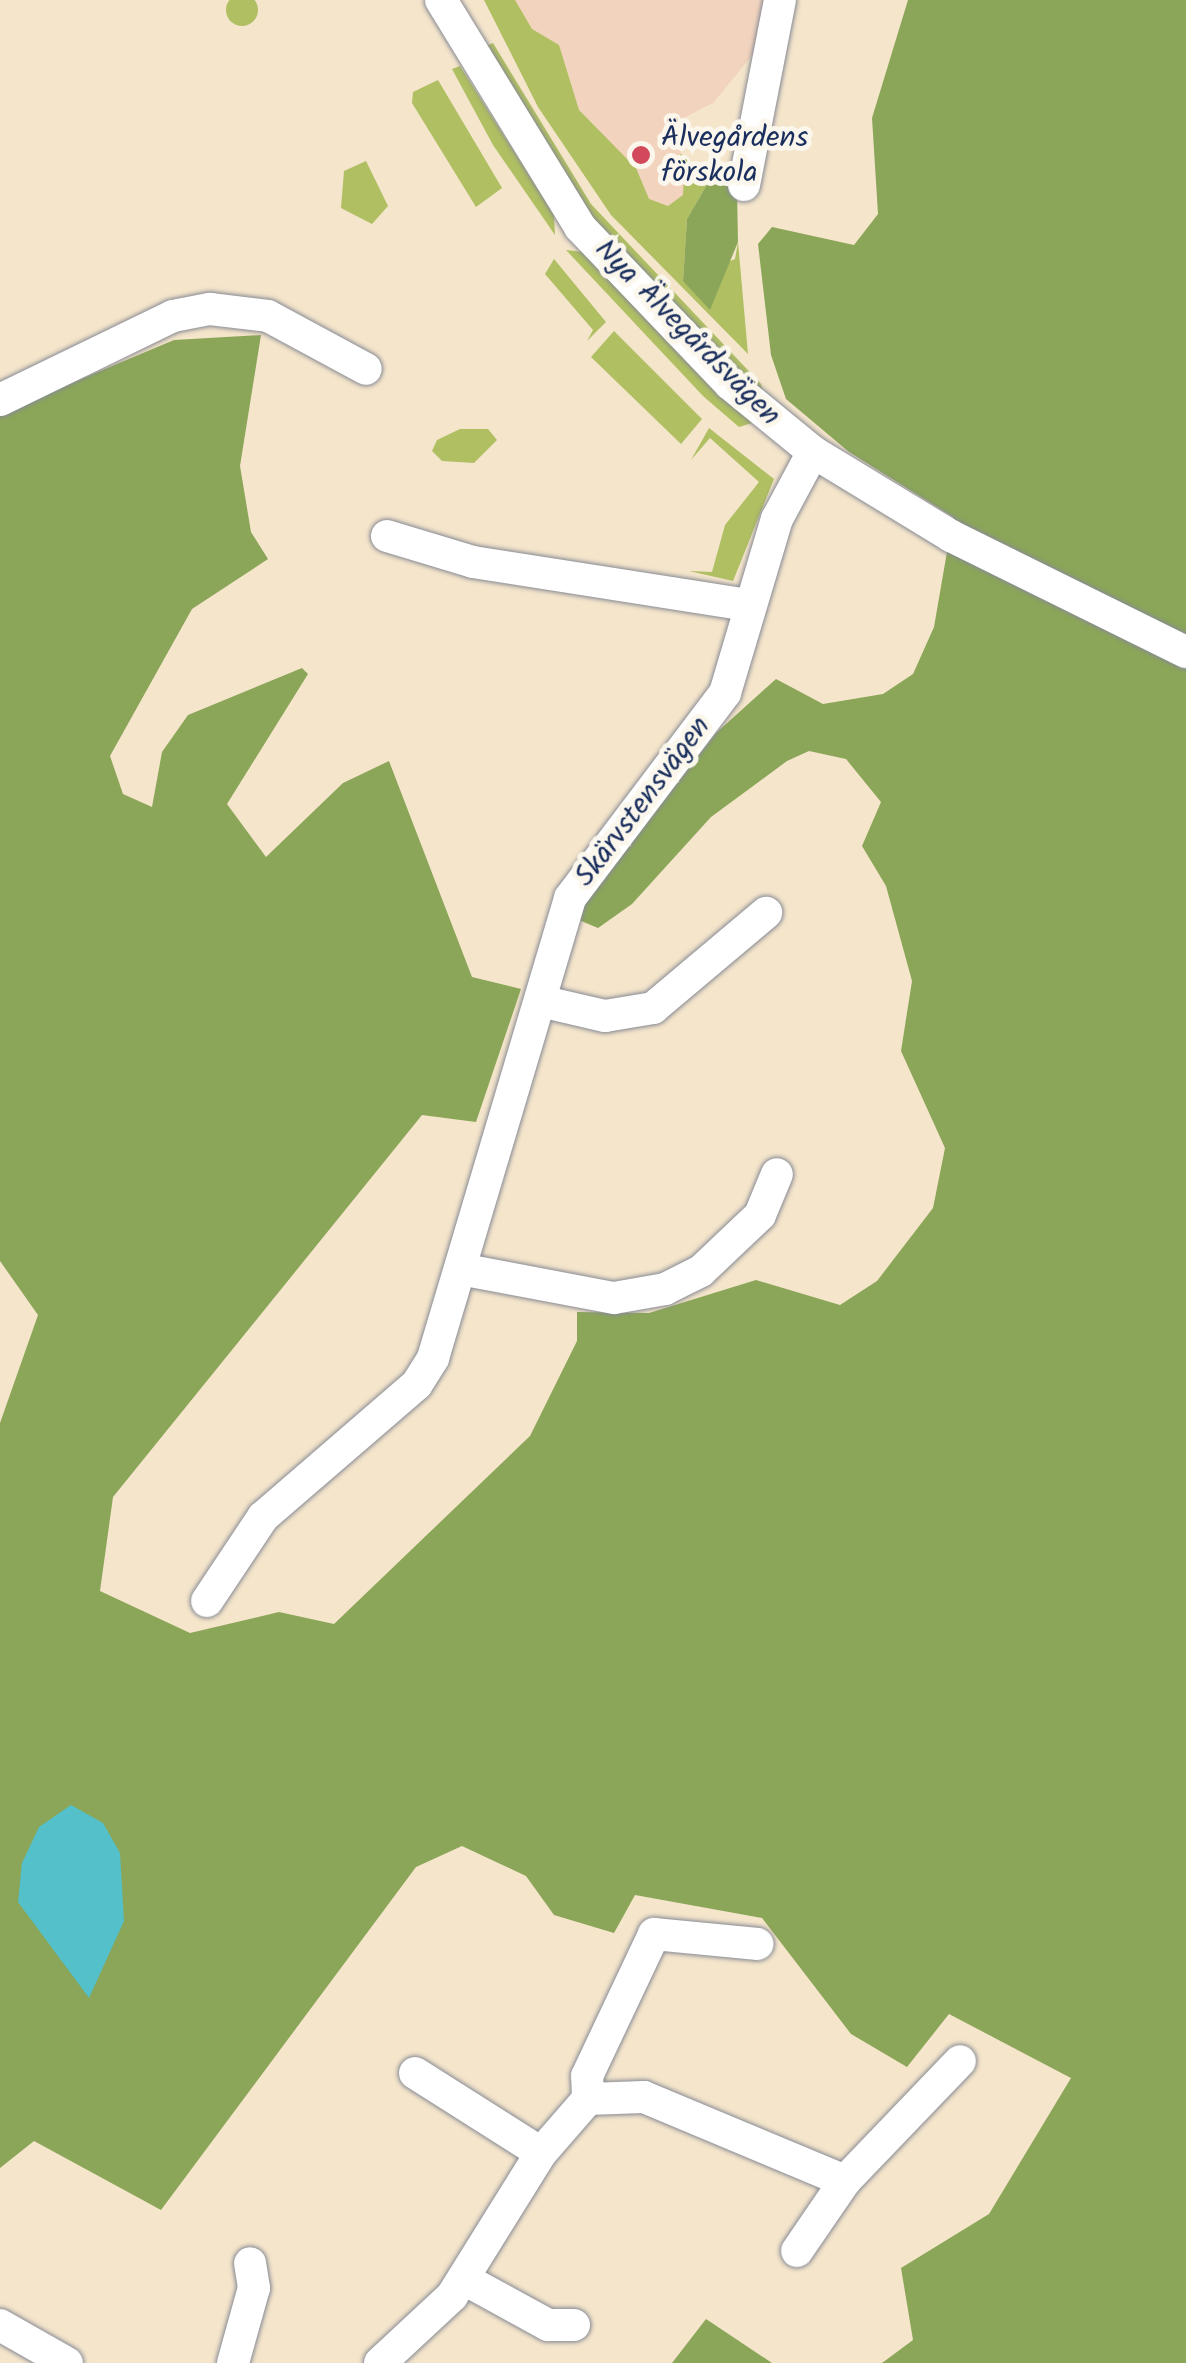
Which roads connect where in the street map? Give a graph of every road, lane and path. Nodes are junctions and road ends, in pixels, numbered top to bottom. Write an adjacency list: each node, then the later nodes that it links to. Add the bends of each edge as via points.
1 (441, 0): 6 (street, Nya Älvegårdsvägen, via 580,227 730,384)
2 (780, 0): 3 (street)
3 (744, 185)
4 (366, 369): 5 (street, via 268,316 210,310 173,316)
5 (0, 400)
6 (814, 452): 8 (street, Skärvstensvägen, via 777,519); 9 (street, Nya Älvegårdsvägen, via 951,536)
7 (388, 536): 8 (street, via 473,562)
8 (749, 605): 11 (street, Skärvstensvägen, via 725,694 570,898)
9 (1186, 652)
10 (766, 913): 11 (street, via 653,1008 605,1016)
11 (540, 1001): 13 (street, Skärvstensvägen)
12 (777, 1174): 13 (street, via 760,1214 701,1272 665,1289 614,1298)
13 (460, 1268): 14 (street, Skärvstensvägen, via 416,1384 263,1516)
14 (207, 1601)
15 (758, 1944): 18 (street, via 654,1934 587,2076)
16 (960, 2061): 20 (street)
17 (415, 2073): 19 (street)
18 (588, 2099): 19 (street); 20 (street, via 644,2097)
19 (541, 2152): 23 (street)
20 (845, 2181): 21 (street)
21 (797, 2252)
22 (250, 2263): 27 (street, via 254,2288)
23 (464, 2280): 24 (street, via 548,2325); 28 (street)
24 (574, 2326)
25 (4, 2339): 26 (street)
26 (68, 2363)
27 (233, 2363)
28 (380, 2363)

